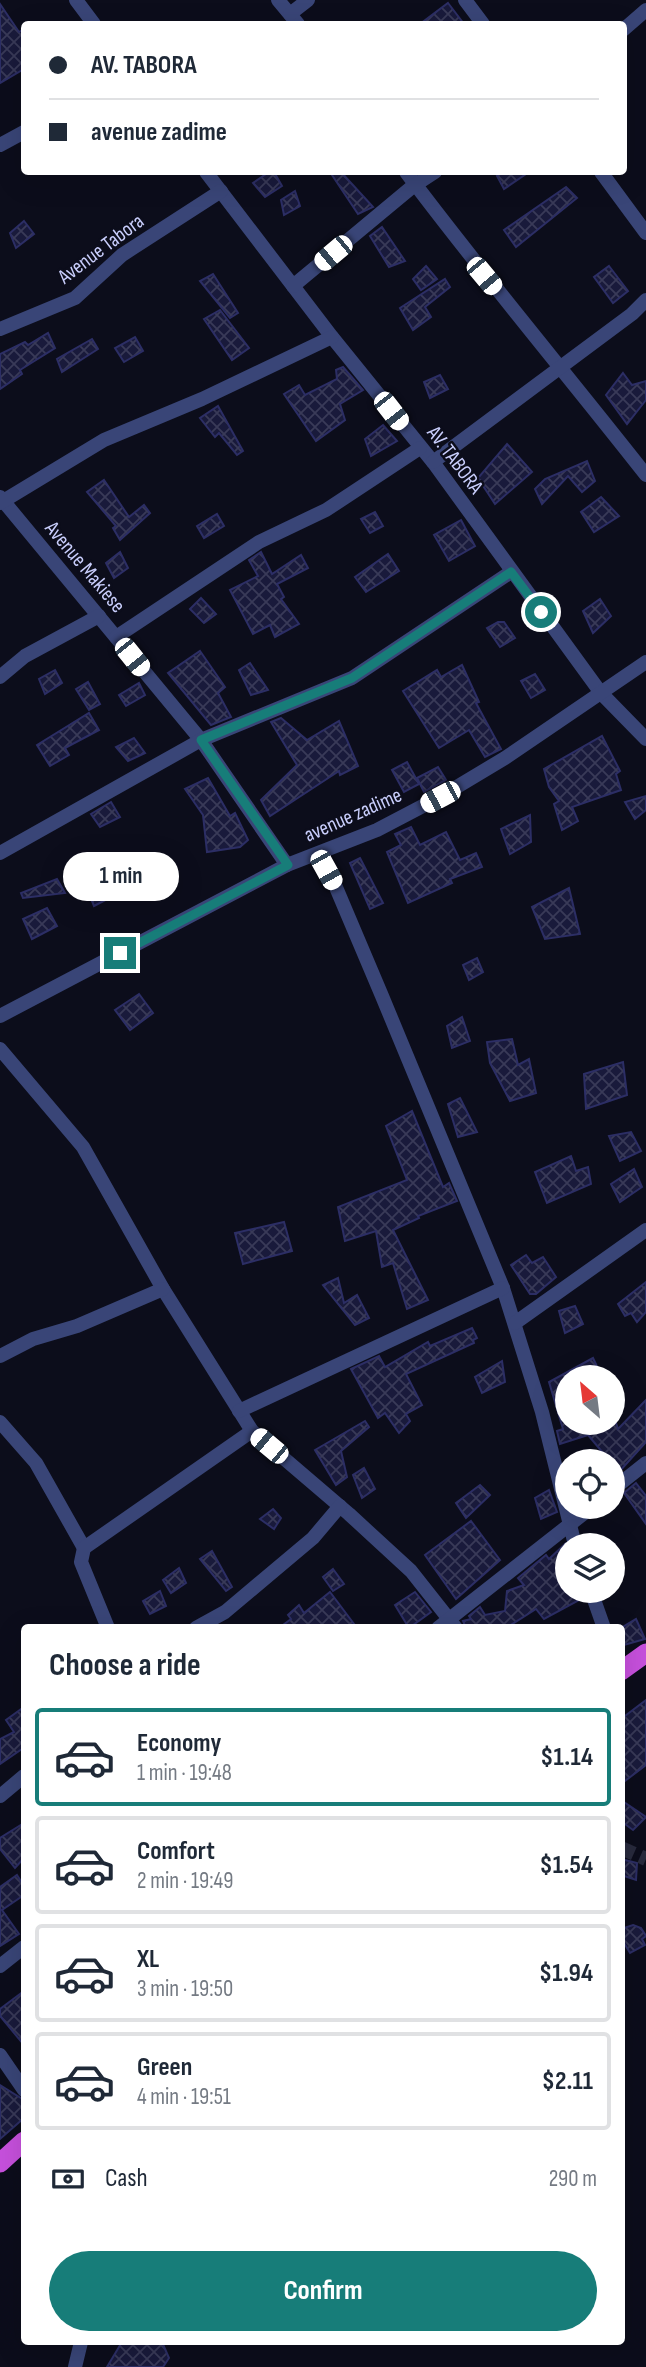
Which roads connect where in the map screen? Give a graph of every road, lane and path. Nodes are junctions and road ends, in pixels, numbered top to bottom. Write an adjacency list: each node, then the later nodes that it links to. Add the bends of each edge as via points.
1 (76, 0): 7 (street)
2 (278, 0): 6 (street)
3 (308, 0): 6 (street)
4 (465, 0): 8 (street)
5 (646, 10): 9 (street)
6 (294, 19)
7 (92, 21)
8 (481, 21)
9 (627, 27)
10 (21, 134): 11 (street)
11 (0, 145)
12 (208, 175): 17 (street, AV. TABORA)
13 (408, 175): 16 (street)
14 (430, 175): 16 (street)
15 (603, 175): 18 (street)
16 (415, 184): 19 (street); 23 (street)
17 (221, 191): 19 (street, AV. TABORA); 21 (street, Avenue Tabora, via 122,255 75,298)
18 (646, 233)
19 (293, 286): 22 (street, AV. TABORA)
20 (646, 300): 23 (street)
21 (0, 329)
22 (332, 337): 24 (street, AV. TABORA); 27 (street, via 104,440)
23 (560, 366): 25 (street); 26 (street)
24 (421, 448): 25 (street, AV. TABORA); 30 (street, via 326,510 259,542)
25 (433, 462): 28 (street, AV. TABORA)
26 (646, 475)
27 (1, 501): 29 (street, Avenue Makiese)
28 (511, 572): 33 (street, AV. TABORA); 35 (street, via 352,678)
29 (99, 616): 30 (street, Avenue Makiese); 32 (street, via 25,656)
30 (116, 637): 35 (street, Avenue Makiese)
31 (646, 662): 33 (street, avenue zadime)
32 (0, 677)
33 (601, 693): 34 (street, AV. TABORA); 37 (street, avenue zadime, via 440,797)
34 (646, 739)
35 (201, 740): 36 (street); 38 (street, Avenue Makiese)
36 (0, 853)
37 (318, 855): 38 (street, avenue zadime); 43 (street, via 335,885)
38 (288, 865): 39 (street, avenue zadime)
39 (0, 1016)
40 (0, 1049): 42 (street, via 83,1147)
41 (646, 1230): 44 (street)
42 (163, 1289): 45 (street); 46 (street)
43 (503, 1289): 44 (street); 46 (street)
44 (515, 1323): 53 (street, via 542,1412)
45 (0, 1356)
46 (239, 1411): 48 (street)
47 (0, 1422): 55 (street, via 44,1475)
48 (252, 1431): 51 (street); 55 (street)
49 (646, 1463): 50 (street)
50 (625, 1480)
51 (340, 1506): 58 (street, via 313,1538 225,1612); 59 (street, via 411,1571)
52 (577, 1519): 53 (street)
53 (568, 1526): 54 (street); 60 (street)
54 (571, 1533)
55 (84, 1548): 57 (street, via 81,1562)
56 (595, 1603): 61 (street)
57 (106, 1624)
58 (203, 1624)
59 (447, 1624)
60 (449, 1624)
61 (603, 1624)
62 (646, 1653): 63 (highway)
63 (625, 1668)
64 (21, 1778): 65 (street)
65 (0, 1796)
66 (21, 1949): 67 (street)
67 (0, 1966)
68 (0, 2055): 69 (street)
69 (21, 2086)
70 (21, 2144): 71 (highway)
71 (0, 2163)
72 (80, 2345): 73 (street)
73 (75, 2367)

